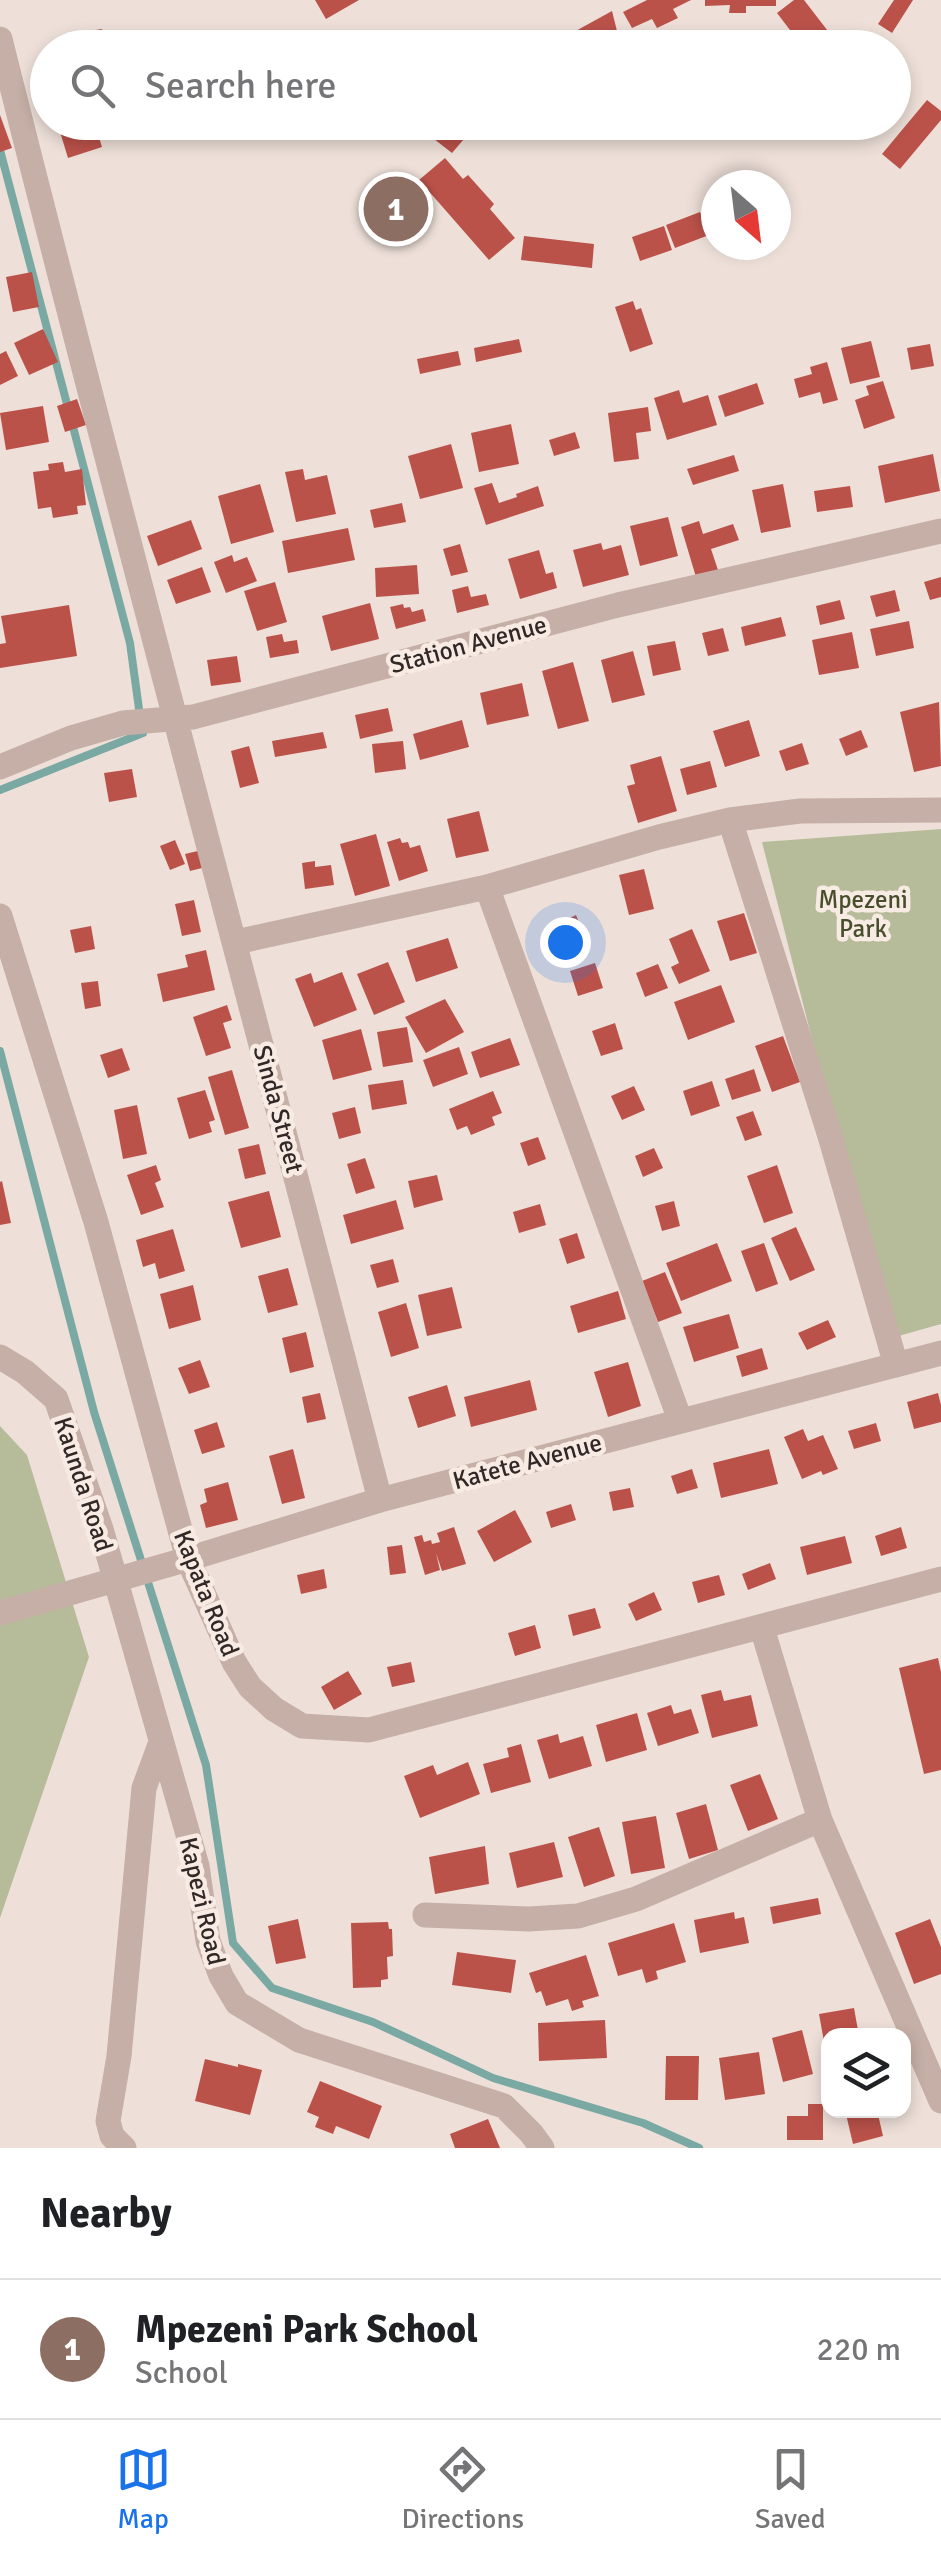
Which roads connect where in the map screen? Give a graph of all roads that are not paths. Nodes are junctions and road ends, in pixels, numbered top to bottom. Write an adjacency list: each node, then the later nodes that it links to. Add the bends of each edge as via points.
1 (0, 38): 3 (street, Sinda Street)
2 (941, 531): 3 (street, Station Avenue)
3 (175, 718): 4 (street, Station Avenue, via 123,723); 9 (street, Sinda Street)
4 (0, 767)
5 (941, 810): 6 (street, via 800,811)
6 (730, 820): 7 (street); 12 (street)
7 (487, 887): 9 (street); 13 (street)
8 (0, 916): 15 (street, Kapata Road, via 96,1222)
9 (236, 942): 14 (street, Sinda Street)
10 (941, 1353): 12 (street, Katete Avenue)
11 (0, 1357): 16 (street, Kaunda Road, via 56,1399 101,1529)
12 (896, 1365): 13 (street, Katete Avenue)
13 (680, 1420): 14 (street, Katete Avenue)
14 (380, 1500): 15 (street, Katete Avenue)
15 (188, 1559): 16 (street, Katete Avenue); 19 (street, Kapata Road, via 250,1687 302,1726 369,1730)
16 (135, 1574): 18 (street, Katete Avenue); 20 (street, Kapezi Road)
17 (941, 1579): 19 (street, Kapata Road)
18 (0, 1612)
19 (762, 1628): 21 (street)
20 (161, 1742): 24 (street, via 144,1788 108,2121); 25 (street, Kapezi Road, via 197,1866 208,1941 237,2004 299,2040 504,2106)
21 (820, 1820): 22 (street, via 636,1900 578,1916); 23 (street)
22 (426, 1915)
23 (941, 2101)
24 (124, 2148)
25 (542, 2148)

